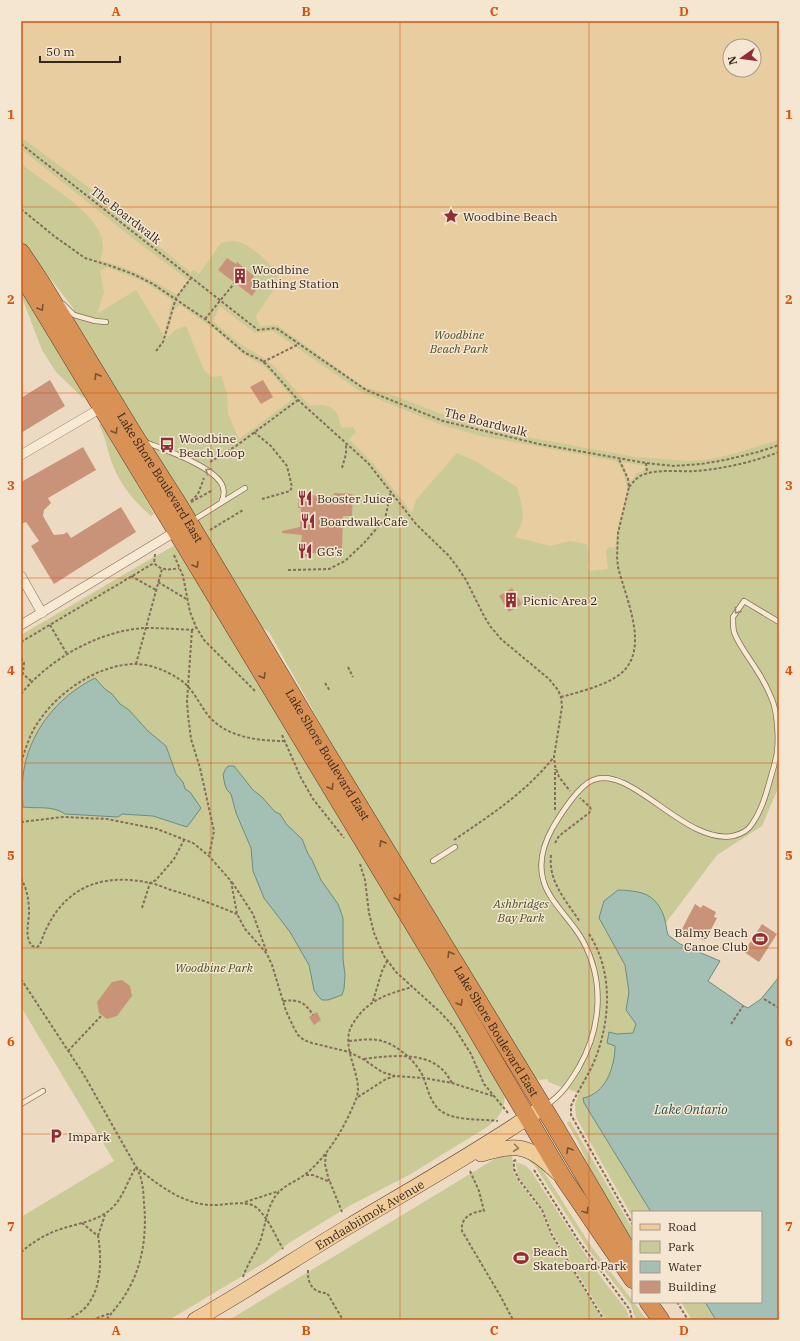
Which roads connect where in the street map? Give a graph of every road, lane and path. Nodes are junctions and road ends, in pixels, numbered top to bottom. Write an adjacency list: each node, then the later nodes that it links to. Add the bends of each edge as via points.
1 (21, 144): 5 (path, The Boardwalk)
2 (21, 209): 8 (path, via 85,258 133,274)
3 (21, 252): 7 (highway, Lake Shore Boulevard East)
4 (21, 274): 16 (highway, Lake Shore Boulevard East, one-way to 16)
5 (191, 278): 8 (path); 9 (path, The Boardwalk)
6 (237, 280): 9 (path)
7 (41, 282): 11 (lane, via 74,315); 18 (highway, Lake Shore Boulevard East, one-way to 7)
8 (176, 298): 10 (path); 13 (path, via 163,342)
9 (220, 301): 10 (path); 12 (path, The Boardwalk, via 258,330 276,328)
10 (205, 319): 14 (path, via 245,353)
11 (106, 322)
12 (300, 344): 14 (path); 23 (path, The Boardwalk, via 366,390 443,421 539,444)
13 (156, 352)
14 (262, 362): 15 (path)
15 (298, 400): 17 (path); 19 (path)
16 (101, 408): 22 (street); 36 (highway, Lake Shore Boulevard East, one-way to 36)
17 (254, 432): 24 (path); 33 (path, via 271,446 287,466 292,487 290,491)
18 (132, 433): 34 (lane, one-way to 18, via 223,491 221,483 214,475 200,466 144,442); 36 (highway, Lake Shore Boulevard East)
19 (346, 443): 26 (path); 32 (path, via 368,463)
20 (779, 445): 25 (path, The Boardwalk, via 744,456 701,464)
21 (779, 452): 27 (path, via 721,468)
22 (21, 455)
23 (619, 459): 25 (path, The Boardwalk); 29 (path)
24 (209, 463)
25 (646, 464): 27 (path)
26 (342, 468)
27 (647, 473): 29 (path, via 639,476)
28 (204, 478): 31 (path, via 198,494 188,502 197,500)
29 (629, 487): 68 (path, via 618,533 617,557 634,628 634,651 627,666 616,678)
30 (245, 488): 34 (lane)
31 (213, 490)
32 (391, 491): 42 (path, via 385,519 346,561 330,569); 68 (path, via 416,524 458,568 490,626 501,639 549,679)
33 (262, 499)
34 (220, 503): 36 (lane)
35 (243, 510): 36 (path, via 210,530)
36 (190, 527): 48 (street); 118 (highway, Lake Shore Boulevard East, one-way to 36); 120 (highway, Lake Shore Boulevard East, one-way to 120)
37 (155, 554): 39 (path)
38 (173, 554): 40 (path)
39 (154, 563): 41 (path); 44 (path)
40 (179, 568): 41 (path); 47 (path)
41 (162, 569): 45 (path)
42 (288, 570)
43 (21, 576): 48 (street)
44 (131, 576): 46 (path); 50 (path)
45 (158, 582): 46 (path); 47 (path)
46 (156, 590): 53 (path)
47 (188, 600): 52 (path)
48 (42, 613): 51 (street)
49 (779, 622): 69 (lane, one-way to 69, via 744,601 732,617 734,633)
50 (50, 625): 55 (path); 56 (path)
51 (21, 626)
52 (196, 627): 54 (path); 67 (path, via 204,640)
53 (145, 628): 54 (path); 56 (path, via 102,637); 58 (path)
54 (192, 630): 64 (path)
55 (21, 642)
56 (67, 654): 62 (path)
57 (21, 658): 60 (path, via 24,663)
58 (136, 664): 64 (path, via 165,672); 74 (path, via 108,669 63,694 49,708 31,735)
59 (348, 667): 61 (path)
60 (22, 675): 62 (path)
61 (353, 677)
62 (31, 681): 66 (path)
63 (325, 683): 65 (path)
64 (188, 687): 71 (path, via 211,719 223,727 247,738); 85 (path, via 190,740 200,768 214,831)
65 (330, 691)
66 (21, 694)
67 (260, 697)
68 (561, 697): 73 (path, via 562,707)
69 (777, 711): 72 (lane)
70 (279, 729): 71 (path)
71 (284, 741): 82 (path, via 313,799)
72 (778, 750): 77 (lane, via 764,801 752,824 738,835 720,837 704,832 638,791 616,780 605,778 598,778 585,784)
73 (554, 757): 75 (path); 83 (path, via 505,805)
74 (21, 762)
75 (555, 766): 76 (path, via 559,777); 77 (path)
76 (570, 791)
77 (556, 821): 118 (lane, via 542,852 542,878 551,898 573,924 591,957 596,973 598,1007 596,1025 586,1053 572,1079 555,1099)
78 (21, 822): 81 (path, via 63,817 107,818 157,829)
79 (21, 827): 80 (path)
80 (22, 831)
81 (185, 839): 85 (path); 90 (path, via 174,859 156,880)
82 (345, 840)
83 (452, 841)
84 (455, 847): 86 (lane)
85 (209, 856): 89 (path)
86 (433, 861)
87 (359, 862): 94 (path, via 365,880 374,933)
88 (21, 878): 90 (path, via 29,906 28,938 32,946 37,947 59,907 78,890 122,879)
89 (231, 881): 92 (path); 93 (path, via 255,918)
90 (150, 883): 91 (path); 92 (path)
91 (142, 908)
92 (237, 914): 93 (path)
93 (267, 954): 98 (path)
94 (388, 961): 96 (path); 99 (path, via 382,971)
95 (21, 979): 106 (path)
96 (412, 987): 99 (path); 114 (path, via 454,1027 472,1054 484,1084)
97 (764, 999): 101 (path)
98 (283, 1001): 103 (path, via 299,1001 305,1004); 107 (path, via 294,1028 304,1040)
99 (373, 1001): 105 (path, via 352,1025)
100 (744, 1006): 104 (path)
101 (779, 1008)
102 (102, 1015): 106 (path)
103 (313, 1015)
104 (731, 1024)
105 (349, 1041): 107 (path); 108 (path, via 382,1041)
106 (68, 1051): 125 (path)
107 (349, 1052): 109 (path); 115 (path, via 356,1076)
108 (408, 1056): 109 (path); 111 (path); 112 (path, via 438,1065)
109 (364, 1059): 110 (path, via 382,1072)
110 (396, 1076): 111 (path); 115 (path, via 387,1078)
111 (424, 1078): 112 (path); 121 (path, via 433,1101 443,1113 454,1117)
112 (452, 1083): 114 (path)
113 (43, 1091): 116 (lane)
114 (494, 1096): 117 (path)
115 (357, 1097): 122 (path, via 345,1125)
116 (21, 1104)
117 (504, 1107)
118 (543, 1107): 120 (main road, Emdaabiimok Avenue); 140 (highway, Lake Shore Boulevard East, one-way to 118)
119 (571, 1115): 136 (path)
120 (527, 1118): 124 (main road, Emdaabiimok Avenue); 128 (highway, Lake Shore Boulevard East)
121 (498, 1121)
122 (326, 1154): 127 (path); 129 (path, via 325,1164)
123 (519, 1159): 154 (path, via 514,1161 514,1169 519,1180 542,1210 552,1235)
124 (467, 1165): 128 (main road, one-way to 128, via 504,1147 515,1146 537,1155); 151 (main road, Emdaabiimok Avenue, via 349,1226); 153 (path, via 479,1190 484,1211 466,1217 462,1222 462,1231)
125 (136, 1167): 131 (path, via 171,1192 193,1202 207,1205); 133 (path, via 122,1196); 147 (path, via 143,1181 146,1221 144,1241 128,1291)
126 (531, 1167): 155 (path, via 578,1240 630,1310)
127 (304, 1175): 129 (path, via 313,1175); 130 (path)
128 (564, 1179): 143 (highway, Lake Shore Boulevard East, one-way to 143)
129 (330, 1182): 132 (path)
130 (280, 1191): 131 (path); 134 (path)
131 (244, 1203): 134 (path, via 255,1206)
132 (342, 1212)
133 (105, 1214): 135 (path); 137 (path)
134 (266, 1220): 138 (path); 142 (path, via 259,1245)
135 (82, 1223): 137 (path); 139 (path, via 42,1237)
136 (632, 1223)
137 (98, 1236): 148 (path, via 101,1262 97,1283 86,1306)
138 (283, 1249)
139 (21, 1252)
140 (632, 1258)
141 (308, 1270): 152 (path, via 308,1280 314,1289 327,1293)
142 (242, 1278)
143 (632, 1279)
144 (649, 1303): 156 (highway)
145 (655, 1303): 156 (highway)
146 (678, 1303): 157 (path)
147 (112, 1313): 149 (path); 150 (path)
148 (67, 1320)
149 (92, 1320)
150 (106, 1320)
151 (195, 1320)
152 (343, 1320)
153 (513, 1320)
154 (604, 1320)
155 (632, 1320)
156 (662, 1320)
157 (688, 1320)

